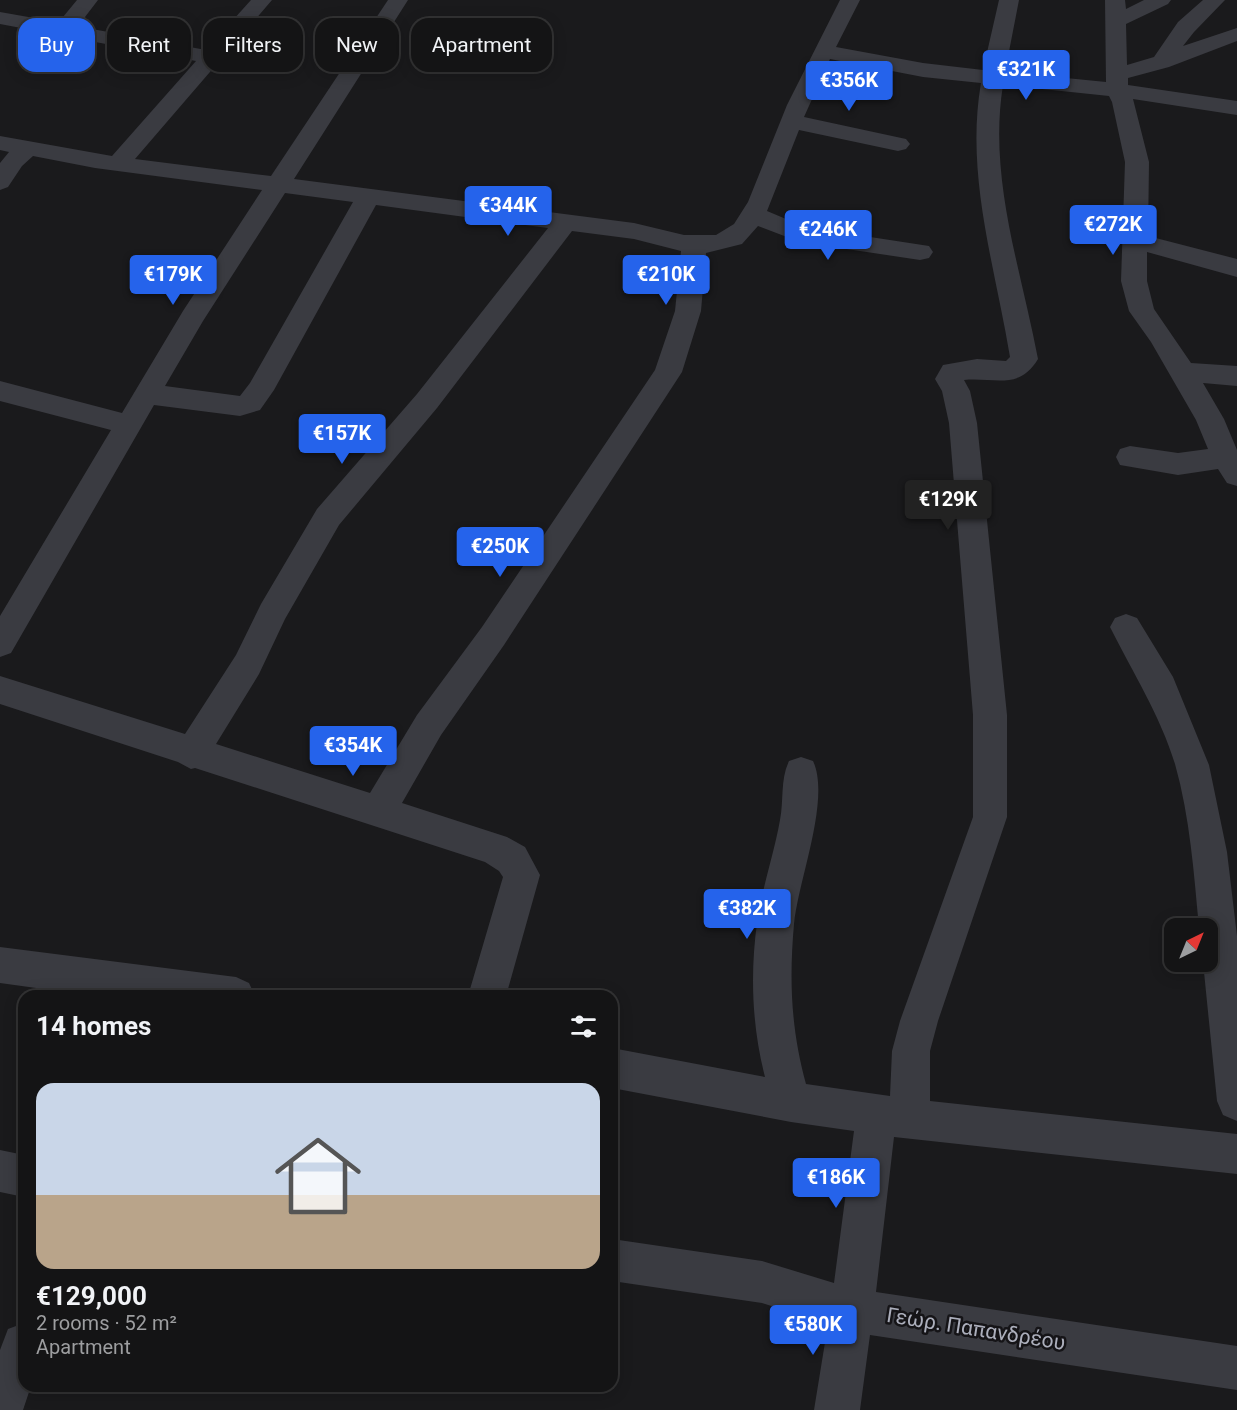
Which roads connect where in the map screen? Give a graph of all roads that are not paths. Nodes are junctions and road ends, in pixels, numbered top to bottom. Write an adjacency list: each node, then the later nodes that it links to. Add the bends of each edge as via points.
1 (88, 0): 10 (street)
2 (262, 0): 11 (street)
3 (398, 0): 28 (street)
4 (850, 0): 15 (street)
5 (1009, 0): 19 (street)
6 (1161, 0): 8 (street)
7 (1215, 0): 17 (street, via 1186,27)
8 (1116, 11): 20 (street)
9 (0, 18): 12 (street)
10 (75, 18)
11 (246, 18)
12 (18, 22)
13 (1237, 34): 17 (street)
14 (95, 37): 16 (street)
15 (823, 51): 19 (street, via 923,70); 22 (street)
16 (203, 56)
17 (1161, 62): 20 (street)
18 (203, 68): 26 (street)
19 (993, 77): 20 (street); 55 (street, via 989,167 997,229 1024,359 1012,371 953,372 949,379 956,391 963,423 982,616 990,715 990,817 916,1031)
20 (1116, 82): 21 (street); 32 (street, via 1137,162)
21 (1237, 108)
22 (791, 121): 24 (street); 30 (street, via 768,185)
23 (0, 143): 25 (street)
24 (898, 144)
25 (26, 150): 26 (street); 27 (street, via 13,161)
26 (118, 162): 28 (street)
27 (0, 182)
28 (277, 185): 29 (street); 39 (street)
29 (368, 197): 31 (street); 39 (street, via 250,403 240,406)
30 (752, 214): 33 (street, via 735,237); 34 (street, via 800,234)
31 (564, 224): 33 (street, via 634,231); 46 (street, via 427,402 328,517 272,613 248,664)
32 (1136, 241): 35 (street); 36 (street, via 1134,281 1142,311)
33 (694, 246): 48 (street, via 688,311 668,372 493,636 429,725)
34 (920, 252)
35 (1237, 268)
36 (1182, 372): 37 (street); 42 (street, via 1210,419)
37 (1237, 376)
38 (0, 391): 40 (street)
39 (146, 394): 40 (street)
40 (127, 425): 44 (street)
41 (1130, 457): 42 (street, via 1168,465)
42 (1231, 466)
43 (1126, 627): 53 (street, via 1161,687 1192,765 1209,852)
44 (0, 644)
45 (0, 690): 46 (street)
46 (191, 754): 48 (street)
47 (801, 772): 54 (street, via 798,818 776,921 772,967 775,1041)
48 (378, 812): 51 (street, via 494,849 512,859 522,875)
49 (0, 965): 50 (street)
50 (190, 990)
51 (489, 990)
52 (618, 1069): 54 (street)
53 (1237, 1101)
54 (791, 1102): 55 (street)
55 (893, 1117): 56 (street); 60 (street)
56 (1237, 1154)
57 (0, 1172): 58 (street)
58 (18, 1175)
59 (618, 1261): 60 (street, Γεώρ. Παπανδρέου, via 762,1282)
60 (851, 1310): 62 (street, Γεώρ. Παπανδρέου); 64 (street)
61 (18, 1361): 63 (street)
62 (1237, 1368)
63 (0, 1410)
64 (837, 1410)

